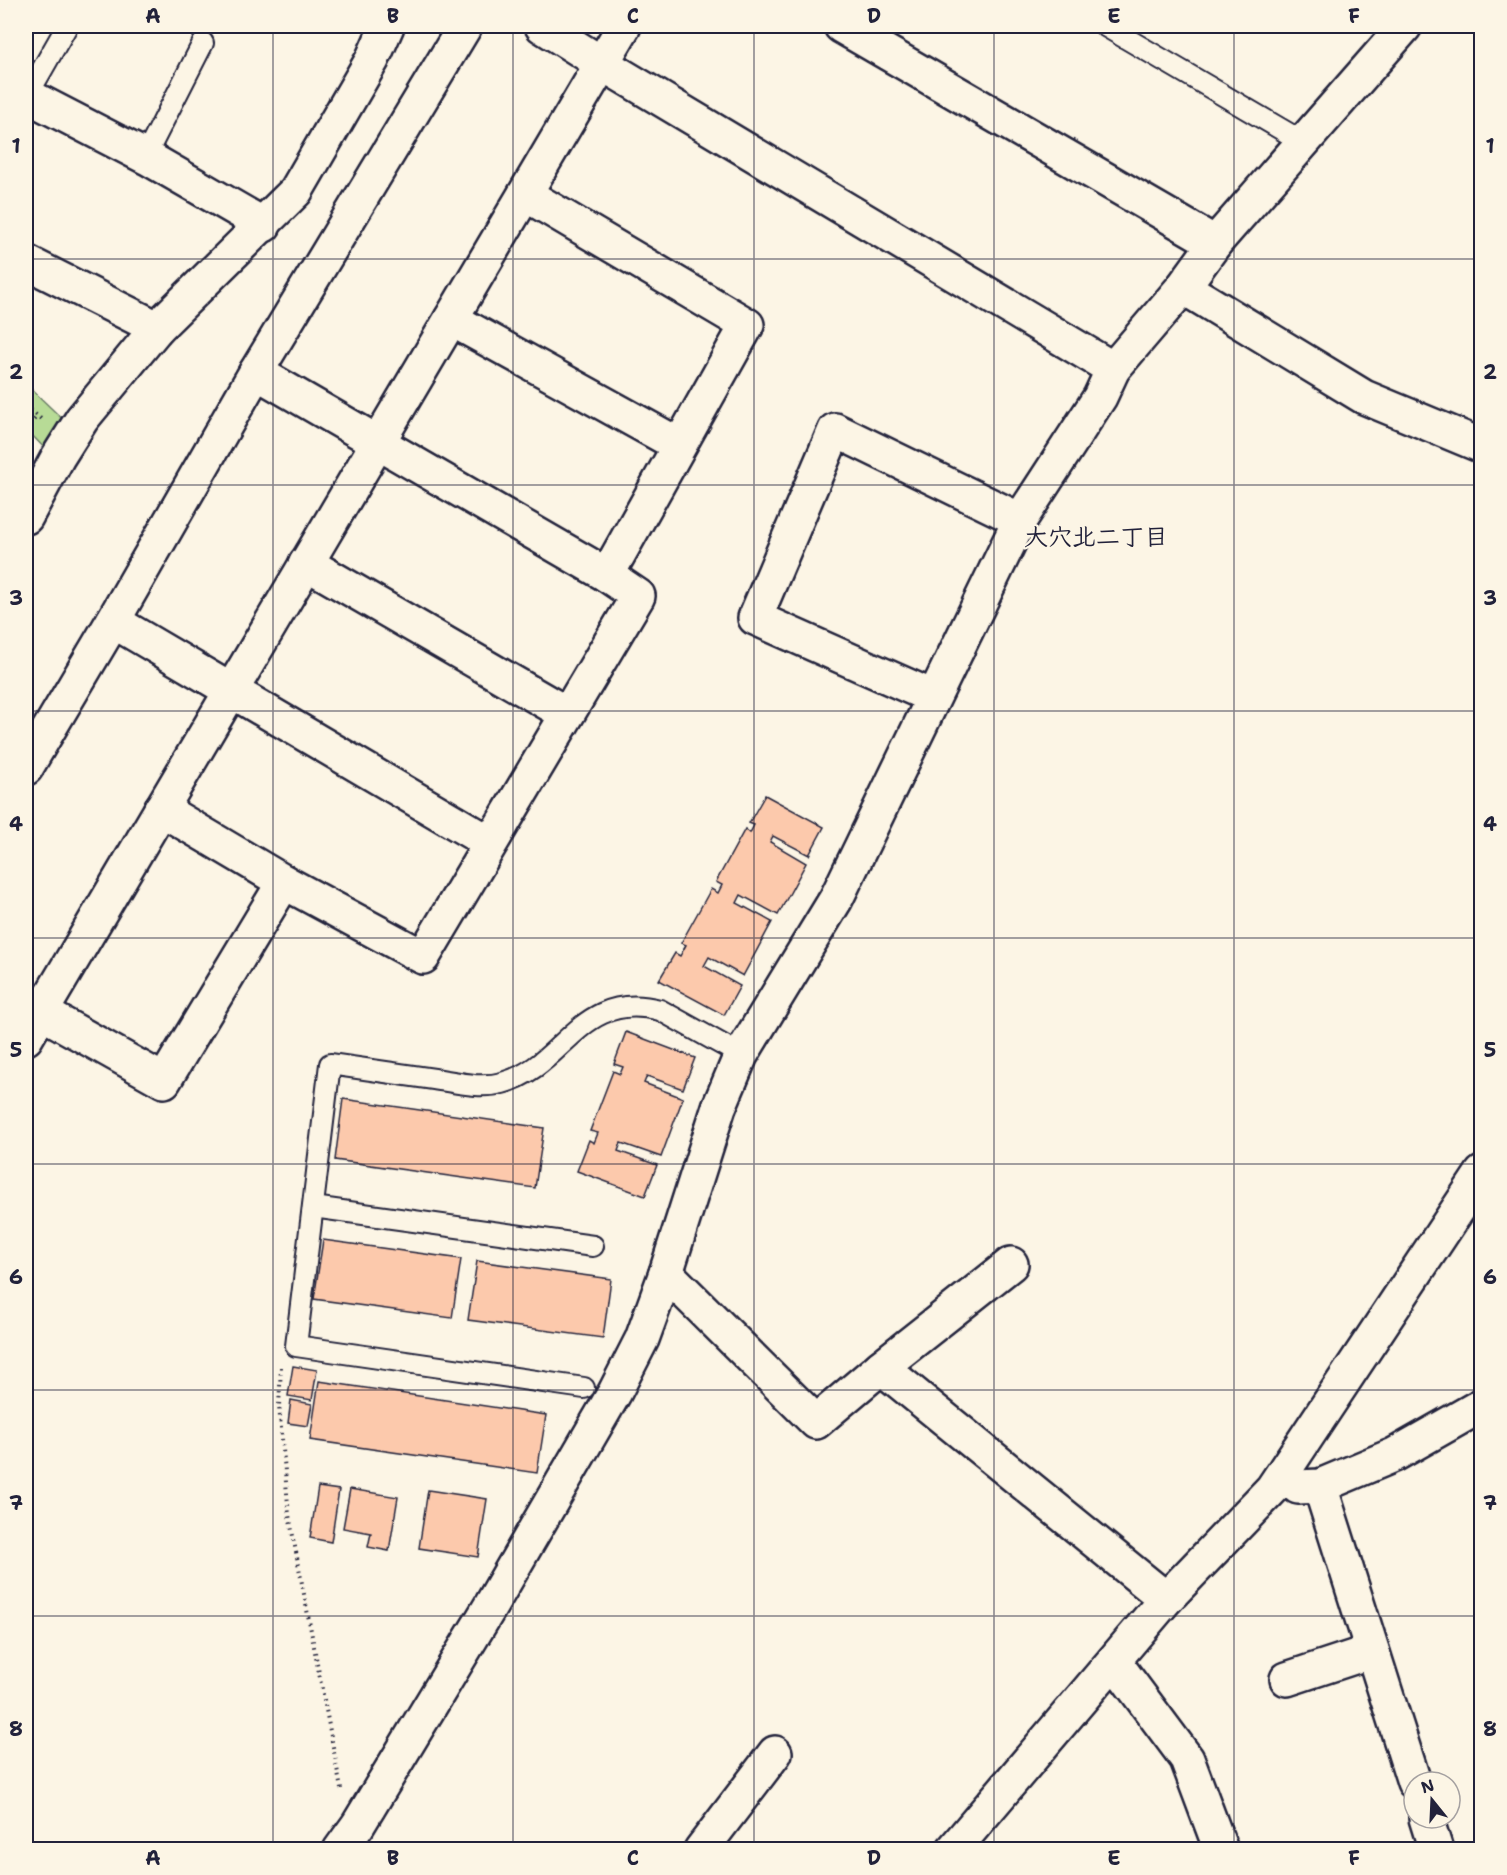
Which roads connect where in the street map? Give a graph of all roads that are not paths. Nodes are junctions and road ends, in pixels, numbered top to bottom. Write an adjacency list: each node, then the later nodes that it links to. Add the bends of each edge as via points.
1 (68, 26): 11 (lane)
2 (387, 26): 15 (street, via 372,60 296,191)
3 (465, 26): 22 (street)
4 (542, 26): 10 (street)
5 (624, 26): 10 (street)
6 (841, 26): 16 (street)
7 (1105, 26): 12 (lane)
8 (1405, 26): 12 (street)
9 (203, 43): 13 (lane)
10 (601, 63): 14 (street); 21 (street)
11 (26, 96): 13 (street)
12 (1304, 142): 16 (street)
13 (145, 157): 15 (street)
14 (525, 194): 19 (street); 24 (street, via 747,325)
15 (264, 225): 20 (street)
16 (1215, 243): 18 (street)
17 (26, 262): 20 (street)
18 (1183, 287): 21 (street); 25 (street, via 1364,398)
19 (451, 319): 23 (street); 24 (street)
20 (158, 328): 26 (street, via 82,419)
21 (1113, 369): 27 (street, via 1100,397)
22 (256, 372): 23 (street); 30 (street)
23 (377, 444): 28 (street); 29 (street)
24 (679, 445): 29 (street)
25 (1482, 446)
26 (26, 518)
27 (1020, 520): 32 (street); 32 (street, via 835,430 756,618)
28 (306, 563): 31 (street); 33 (street)
29 (607, 576): 33 (street, via 638,596)
30 (113, 621): 31 (street); 34 (street)
31 (231, 690): 35 (street); 36 (street)
32 (933, 697): 39 (street, via 836,899)
33 (567, 714): 36 (street)
34 (26, 768)
35 (161, 809): 37 (street); 38 (street)
36 (490, 843): 37 (street, via 423,957)
37 (284, 882): 38 (street, via 164,1081)
38 (33, 1025)
39 (741, 1055): 41 (lane, via 660,1010 625,1006 591,1019 524,1076 501,1084 475,1085 330,1064); 44 (street, via 719,1107)
40 (1482, 1173): 49 (street)
41 (313, 1207): 42 (lane); 46 (lane, via 296,1346)
42 (593, 1246)
43 (1011, 1264): 45 (street)
44 (666, 1273): 45 (street, via 816,1422); 57 (street, via 642,1339 615,1392 484,1617)
45 (881, 1367): 50 (street)
46 (584, 1388)
47 (1482, 1405): 48 (street, via 1394,1455)
48 (1320, 1486): 49 (street); 51 (street)
49 (1272, 1489): 50 (street)
50 (1166, 1599): 52 (street)
51 (1372, 1652): 53 (street); 55 (street)
52 (1114, 1661): 59 (street); 60 (street, via 1187,1759)
53 (1287, 1679)
54 (775, 1753): 58 (street)
55 (1410, 1770)
56 (1430, 1830): 61 (street)
57 (340, 1850)
58 (701, 1850)
59 (953, 1850)
60 (1221, 1850)
61 (1436, 1850)

